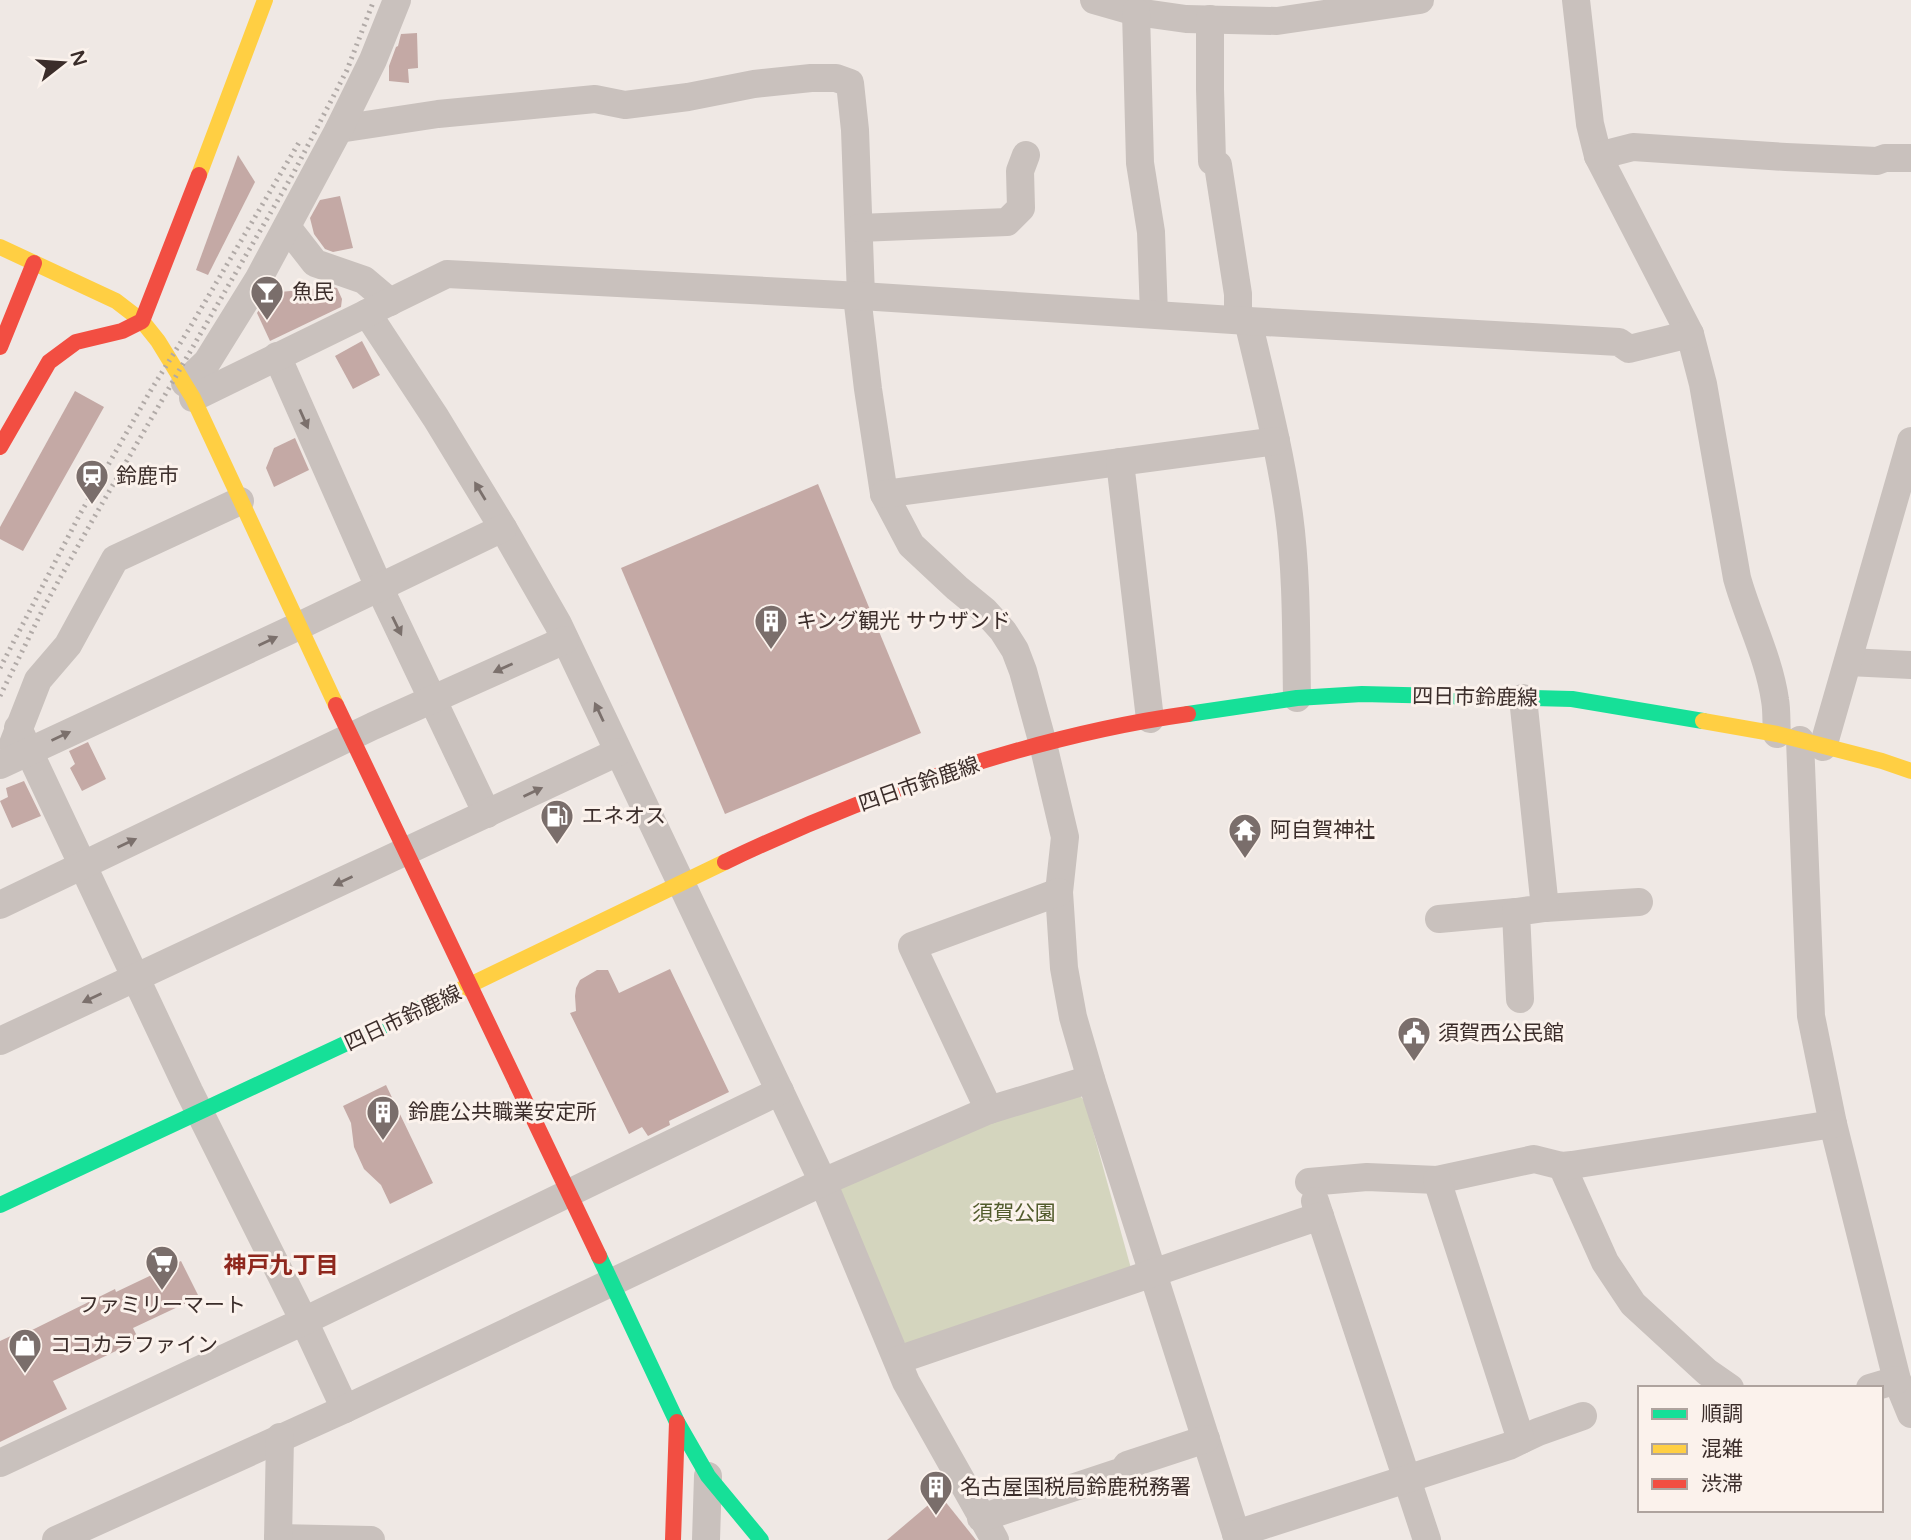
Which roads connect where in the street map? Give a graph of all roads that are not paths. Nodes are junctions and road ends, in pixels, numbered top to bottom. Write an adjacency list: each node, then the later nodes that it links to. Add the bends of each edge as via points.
1 (265, 0): 20 (street)
2 (397, 0): 8 (street)
3 (1094, 0): 6 (street)
4 (1420, 0): 7 (street, via 1277,21)
5 (1576, 0): 10 (street)
6 (1136, 12): 7 (street); 18 (street, via 1140,163 1151,232)
7 (1210, 19): 19 (street, via 1212,161 1218,165)
8 (339, 130): 12 (street); 13 (street, via 438,114 595,99 625,104 754,84 836,78 850,83)
9 (1026, 155): 13 (street, via 1020,171 1021,208 1007,222)
10 (1598, 156): 11 (street, via 1633,147 1877,161); 21 (street)
11 (1911, 158)
12 (287, 227): 17 (street, via 315,263 364,280); 24 (street)
13 (859, 228): 16 (street)
14 (0, 247): 15 (street)
15 (34, 263): 20 (street, via 116,301); 22 (street)
16 (859, 296): 17 (street, via 447,274); 18 (street); 29 (street)
17 (379, 307): 23 (street); 31 (street, one-way to 17, via 436,418)
18 (1154, 314): 19 (street)
19 (1243, 320): 21 (street, via 1619,342 1629,349); 25 (street)
20 (142, 321): 24 (street); 27 (street, via 76,342 49,362)
21 (1690, 334): 42 (street, via 1737,578 1775,701)
22 (0, 347)
23 (277, 356): 24 (street); 32 (street, one-way to 32)
24 (189, 390): 30 (street)
25 (1276, 441): 28 (street); 37 (street, via 1290,517)
26 (1911, 441): 35 (street)
27 (0, 447)
28 (1120, 462): 29 (street); 40 (street)
29 (884, 494): 43 (street, via 911,545 1003,631 1023,671)
30 (240, 501): 33 (street); 44 (street, via 115,559 68,645 38,680)
31 (503, 528): 32 (street); 34 (street)
32 (379, 587): 33 (street); 39 (street, one-way to 39)
33 (299, 626): 41 (street); 44 (street, one-way to 33)
34 (565, 640): 39 (street, one-way to 39); 45 (street, one-way to 34)
35 (1848, 662): 36 (street); 42 (street)
36 (1911, 665)
37 (1297, 698): 38 (street, 四日市鈴鹿線, via 1362,694); 40 (street, 四日市鈴鹿線)
38 (1523, 698): 42 (street, 四日市鈴鹿線, via 1572,699); 54 (street)
39 (432, 700): 41 (street); 47 (street)
40 (1150, 719): 43 (street, 四日市鈴鹿線)
41 (351, 737): 48 (street); 49 (street, one-way to 41)
42 (1800, 740): 46 (street, 四日市鈴鹿線); 65 (street, via 1811,1016)
43 (1043, 744): 50 (street, 四日市鈴鹿線, via 824,817); 51 (street, via 1065,837)
44 (13, 752): 49 (street)
45 (618, 752): 47 (street, one-way to 45); 50 (street)
46 (1911, 771)
47 (487, 814): 48 (street)
48 (405, 852): 57 (street, one-way to 57); 58 (street)
49 (81, 864): 53 (street); 57 (street)
50 (681, 885): 58 (street, 四日市鈴鹿線); 62 (street)
51 (1059, 892): 61 (street, via 1063,968); 63 (street, via 912,946)
52 (1639, 902): 54 (street)
53 (0, 905)
54 (1545, 908): 55 (street)
55 (1516, 912): 56 (street); 59 (street)
56 (1439, 919)
57 (136, 977): 60 (street, one-way to 60); 64 (street)
58 (469, 986): 64 (street, 四日市鈴鹿線); 69 (street)
59 (1520, 999)
60 (0, 1041)
61 (1091, 1079): 63 (street); 72 (street)
62 (780, 1091): 68 (street); 69 (street)
63 (989, 1110): 68 (street)
64 (200, 1113): 70 (street, 四日市鈴鹿線); 74 (street)
65 (1833, 1124): 66 (street); 76 (street)
66 (1562, 1166): 67 (street, via 1534,1159); 77 (street, via 1605,1262 1633,1304)
67 (1437, 1180): 71 (street, via 1307,1175); 85 (street)
68 (823, 1182): 73 (street); 75 (street)
69 (570, 1194): 73 (street); 74 (street)
70 (0, 1205)
71 (1320, 1216): 72 (street); 88 (street)
72 (1152, 1273): 75 (street); 84 (street)
73 (611, 1283): 79 (street); 82 (street)
74 (304, 1321): 79 (street); 86 (street)
75 (898, 1360): 89 (street)
76 (1896, 1380): 78 (street); 80 (street)
77 (1727, 1386)
78 (1876, 1386)
79 (345, 1409): 83 (street)
80 (1911, 1414)
81 (1583, 1416): 85 (street)
82 (677, 1422): 87 (street); 94 (street)
83 (280, 1437): 91 (street); 92 (street)
84 (1206, 1439): 89 (street, via 1127,1465 1124,1471); 90 (street)
85 (1521, 1440): 88 (street)
86 (0, 1463)
87 (708, 1476): 95 (street); 96 (street)
88 (1408, 1478): 90 (street); 97 (street)
89 (988, 1529)
90 (1237, 1537)
91 (278, 1539): 93 (street)
92 (57, 1540)
93 (371, 1540)
94 (673, 1540)
95 (706, 1540)
96 (761, 1540)
97 (1427, 1540)

